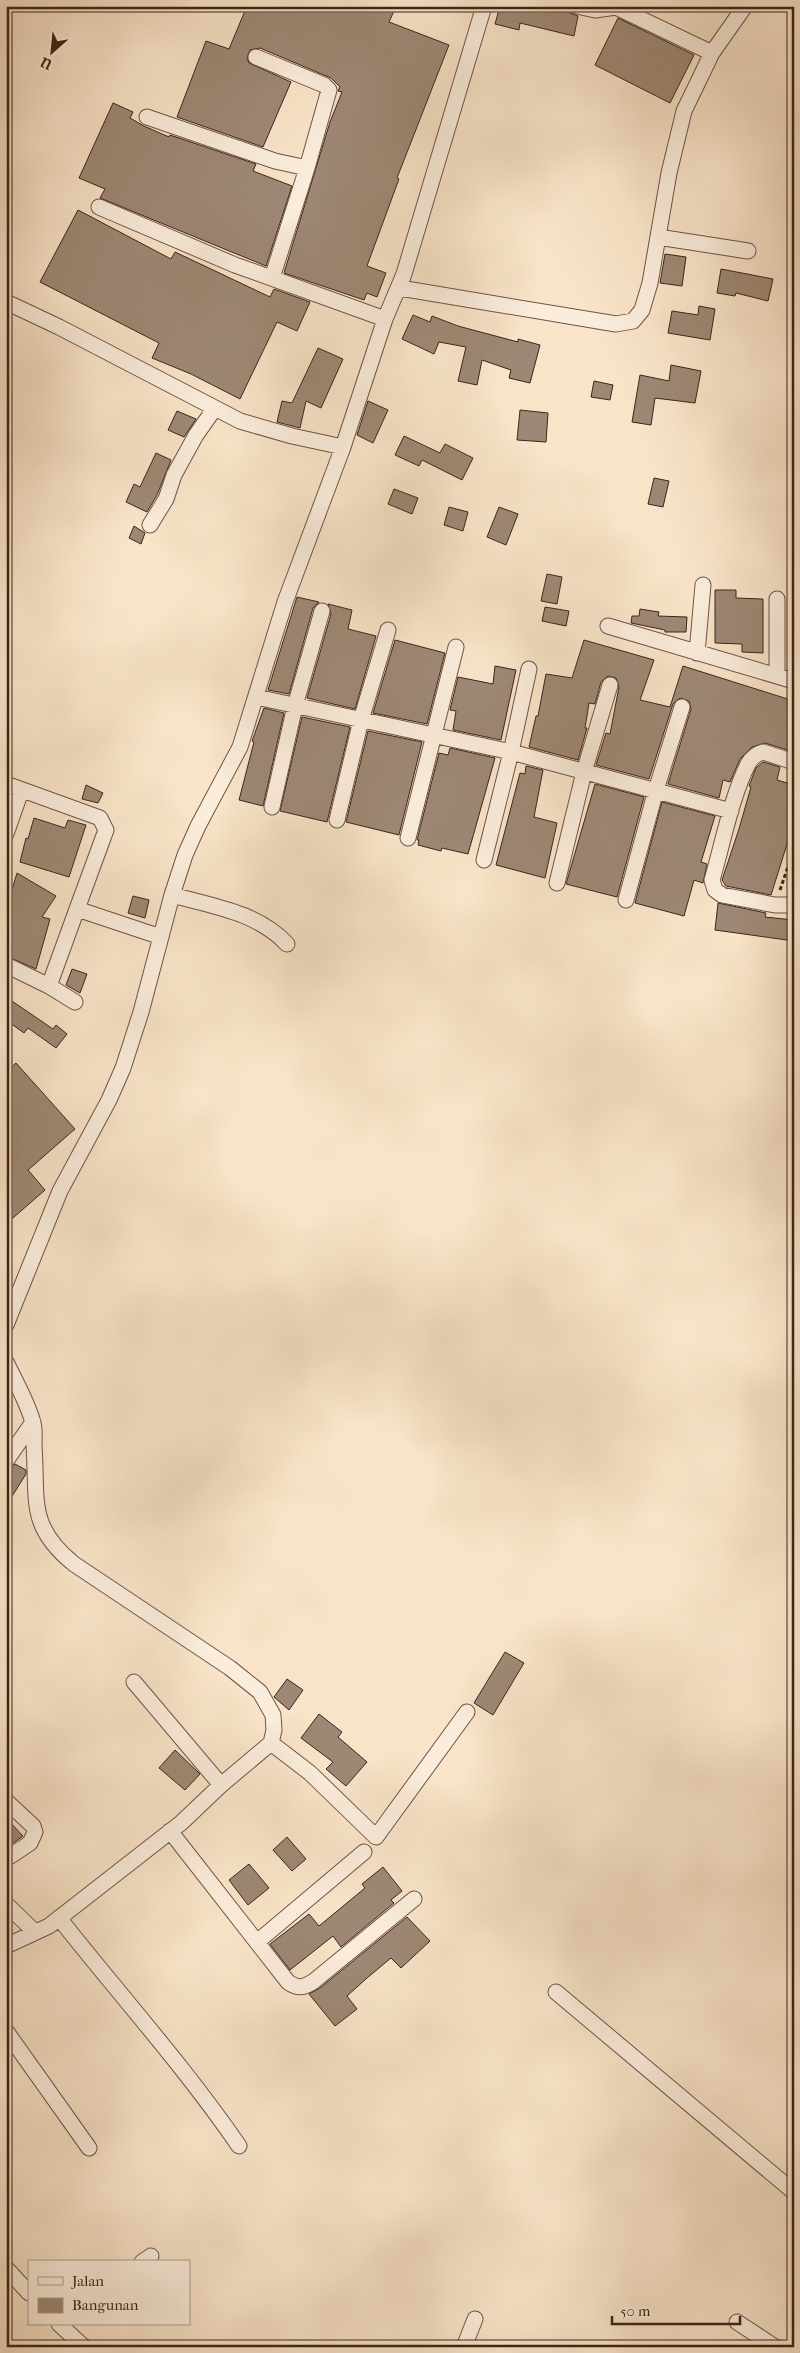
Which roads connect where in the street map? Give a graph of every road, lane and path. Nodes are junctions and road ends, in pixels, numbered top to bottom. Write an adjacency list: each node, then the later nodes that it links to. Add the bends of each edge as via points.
1 (484, 6): 12 (street)
2 (577, 6): 4 (street, via 595,10 616,7)
3 (745, 6): 4 (street)
4 (712, 53): 9 (street, via 684,111 676,137)
5 (256, 57): 7 (street, via 329,90)
6 (147, 117): 7 (street, via 275,161)
7 (307, 168): 11 (street)
8 (99, 207): 11 (street)
9 (658, 237): 10 (street); 12 (street, via 642,310 628,323 616,324)
10 (748, 251)
11 (272, 278): 14 (street)
12 (400, 288): 14 (street)
13 (6, 302): 15 (street)
14 (386, 319): 16 (street)
15 (215, 408): 16 (street, via 249,423); 17 (street, via 196,435)
16 (343, 447): 29 (street, via 285,602)
17 (150, 525)
18 (704, 585): 24 (street)
19 (777, 599): 26 (street)
20 (322, 611): 30 (street)
21 (608, 626): 24 (street)
22 (388, 630): 32 (street)
23 (456, 647): 33 (street)
24 (697, 652): 26 (street)
25 (529, 669): 34 (street)
26 (777, 676): 27 (street)
27 (794, 681)
28 (610, 685): 36 (street)
29 (256, 697): 30 (street); 48 (street, via 240,747 198,826)
30 (295, 706): 32 (street); 40 (street)
31 (682, 708): 38 (street)
32 (361, 720): 33 (street); 42 (street)
33 (433, 735): 34 (street); 44 (street)
34 (511, 752): 36 (street); 46 (street)
35 (794, 762): 41 (street, via 763,752 753,757)
36 (584, 772): 38 (street); 47 (street)
37 (6, 784): 39 (street)
38 (656, 790): 41 (street); 49 (street)
39 (21, 791): 43 (street); 52 (street, via 104,822 106,830)
40 (272, 807)
41 (731, 811): 50 (street, via 712,880 715,890 722,895)
42 (337, 820)
43 (6, 834)
44 (408, 838)
45 (794, 849): 50 (path)
46 (484, 860)
47 (557, 882)
48 (172, 895): 53 (street); 54 (street, via 251,918 277,933)
49 (626, 900)
50 (775, 905): 51 (street)
51 (794, 905)
52 (77, 909): 53 (street); 56 (street)
53 (161, 937): 58 (street, via 123,1068 60,1191)
54 (287, 944)
55 (6, 965): 56 (street)
56 (49, 986): 57 (street)
57 (75, 1002)
58 (6, 1325)
59 (6, 1362): 60 (street)
60 (33, 1422): 61 (street); 64 (street, via 37,1506 47,1538 74,1564 230,1668 260,1692 273,1715)
61 (6, 1461)
62 (134, 1682): 65 (street)
63 (467, 1712): 64 (street, via 376,1837 310,1773)
64 (271, 1743): 65 (street)
65 (221, 1785): 67 (street)
66 (6, 1801): 69 (street, via 33,1826 35,1834 30,1843)
67 (170, 1832): 72 (street); 74 (street)
68 (364, 1852): 74 (street)
69 (6, 1859)
70 (414, 1898): 74 (street, via 306,1987 296,1987 288,1982)
71 (6, 1904): 73 (street)
72 (58, 1918): 73 (street); 78 (street, via 203,2094)
73 (34, 1932): 75 (street)
74 (257, 1942)
75 (6, 1946)
76 (556, 1992): 80 (street)
77 (6, 2031): 79 (street)
78 (239, 2146)
79 (89, 2148)
80 (794, 2192)
81 (6, 2268): 82 (street)
82 (28, 2292)
83 (475, 2319): 87 (street)
84 (737, 2322): 88 (street)
85 (61, 2326): 86 (street)
86 (84, 2347)
87 (464, 2347)
88 (775, 2347)

